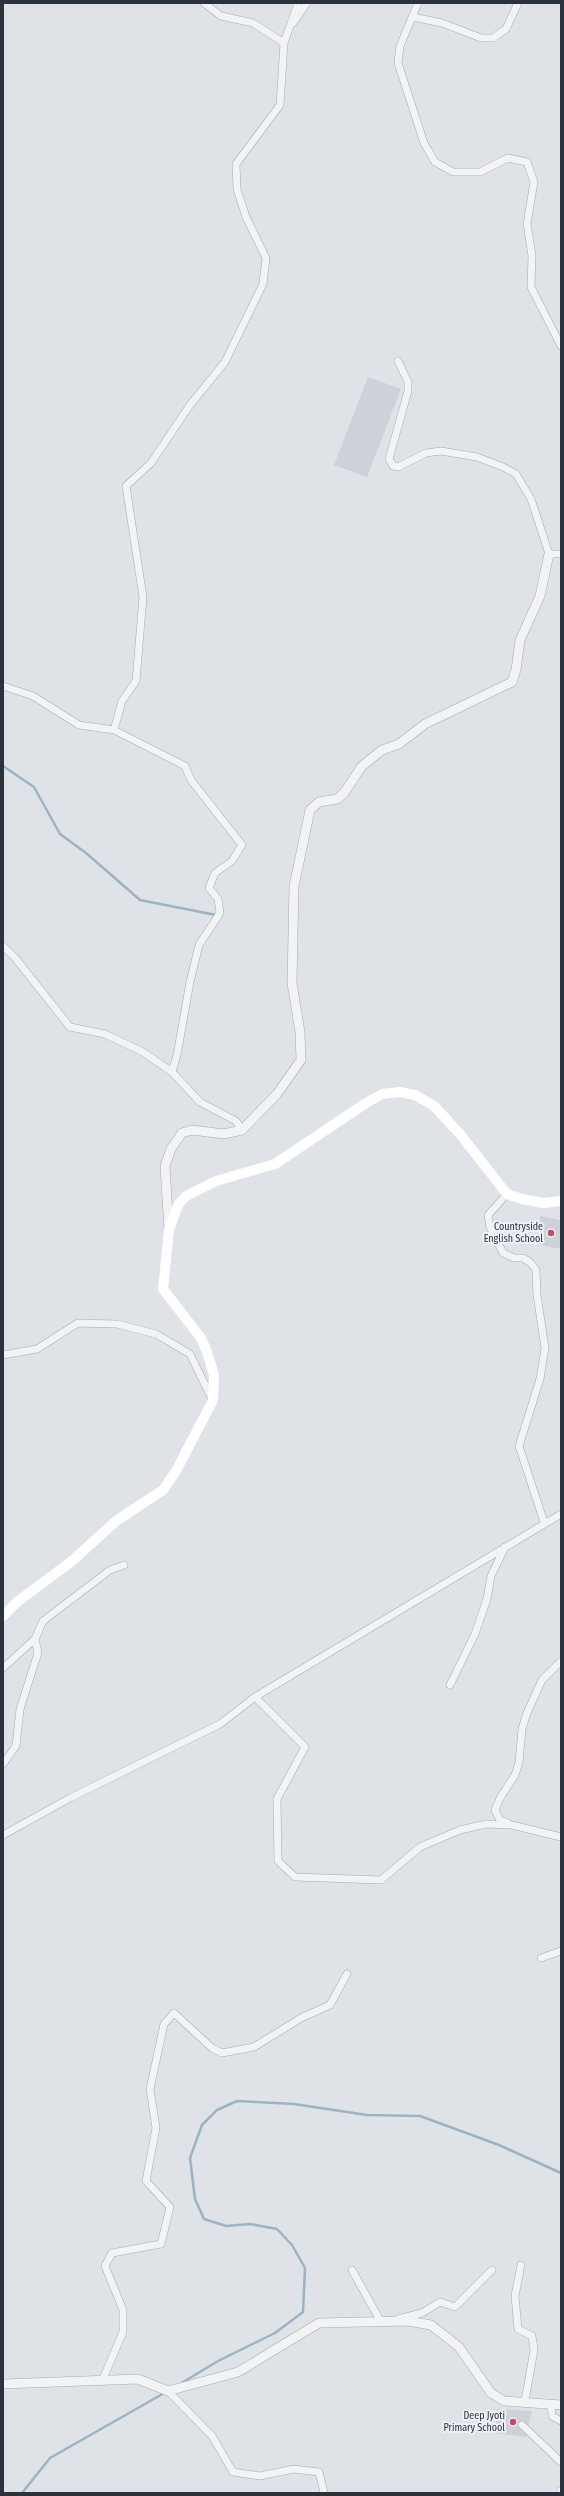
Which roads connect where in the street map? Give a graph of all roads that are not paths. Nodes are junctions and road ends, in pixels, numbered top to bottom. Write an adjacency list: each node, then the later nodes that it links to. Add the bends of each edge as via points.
1 (204, 3): 8 (street, via 221,16 253,23)
2 (298, 3): 7 (street)
3 (307, 3): 7 (street)
4 (418, 3): 6 (street)
5 (518, 3): 6 (street, via 506,29 493,38 481,38 442,23)
6 (413, 17): 9 (street, via 400,46 398,63 424,143 435,162 453,172 480,172 508,158 527,162 534,182 527,224 532,256 531,287)
7 (290, 26): 8 (street)
8 (284, 42): 14 (street, via 280,105 236,164 239,196 266,258 263,284 225,362 190,405 151,463 126,486 144,597 136,681 122,701)
9 (561, 346)
10 (398, 362): 11 (street, via 408,382 408,391 389,459 393,466 398,467 426,453 441,450 477,457 516,474 531,499)
11 (549, 554): 12 (street); 17 (street, via 540,596 520,640 512,682 425,724 399,744 382,750 362,766 337,799 319,802 310,810 294,886 292,983 300,1032 301,1060 277,1094)
12 (561, 554)
13 (3, 686): 14 (street, via 33,696 79,725)
14 (114, 730): 16 (street, via 185,766 191,780 242,845 232,861 215,873 209,888 218,899 220,913 199,945)
15 (3, 946): 16 (street, via 70,1027 105,1034 143,1052)
16 (172, 1072): 17 (street, via 200,1102 236,1121)
17 (242, 1130): 20 (street, via 224,1134 192,1130 182,1134 171,1149 165,1166)
18 (507, 1194): 19 (main road, via 543,1203); 20 (main road, via 460,1134 434,1106 415,1095 400,1092 382,1094 275,1164 216,1181 186,1196 178,1205); 24 (street, via 488,1215 490,1227 503,1253 514,1258 523,1258 532,1263 536,1270 536,1295 545,1348 540,1379 519,1446)
19 (561, 1201)
20 (169, 1230): 22 (main road, via 163,1288 200,1338 207,1352 214,1375)
21 (3, 1355): 22 (street, via 37,1349 78,1323 117,1324 156,1334 190,1354)
22 (212, 1400): 27 (main road, via 176,1471 163,1490 116,1521 72,1561 17,1602)
23 (561, 1514): 24 (street)
24 (544, 1522): 25 (street)
25 (506, 1545): 31 (street, via 491,1576 487,1599 475,1634); 32 (street)
26 (124, 1565): 28 (street, via 110,1570 43,1621)
27 (3, 1616)
28 (35, 1639): 30 (street); 33 (street, via 38,1652 20,1709 16,1746)
29 (561, 1661): 34 (street, via 542,1680 533,1699 522,1729 515,1776 495,1810 500,1820)
30 (3, 1668)
31 (450, 1686)
32 (254, 1697): 34 (street, via 305,1747 277,1799 278,1861 294,1877 381,1880 426,1844 460,1830 486,1824); 35 (street, via 220,1724 70,1798)
33 (3, 1764)
34 (512, 1825): 36 (street)
35 (3, 1835)
36 (561, 1837)
37 (561, 1951): 38 (street)
38 (541, 1958)
39 (347, 1974): 44 (street, via 330,2005 301,2018 254,2048 222,2053 212,2048 174,2013 164,2024 150,2089 156,2128 146,2181 170,2207 161,2244 112,2253 105,2266 123,2310 123,2332)
40 (522, 2265): 47 (street, via 515,2296 518,2329 532,2336 534,2350)
41 (352, 2270): 43 (street)
42 (492, 2270): 43 (street, via 455,2307 440,2302 422,2313)
43 (381, 2322): 46 (street, via 319,2322 238,2372); 47 (street, via 408,2321 431,2324 459,2347 491,2393 504,2401)
44 (102, 2381): 45 (street); 46 (street, via 138,2379)
45 (3, 2384)
46 (168, 2391): 54 (street, via 212,2436 233,2472 260,2476 294,2469 319,2472)
47 (525, 2401): 48 (street)
48 (551, 2404): 49 (street); 50 (street, via 552,2416)
49 (561, 2405)
50 (561, 2421)
51 (522, 2425): 52 (street)
52 (561, 2462)
53 (561, 2490): 55 (street)
54 (324, 2493)
55 (561, 2493)

